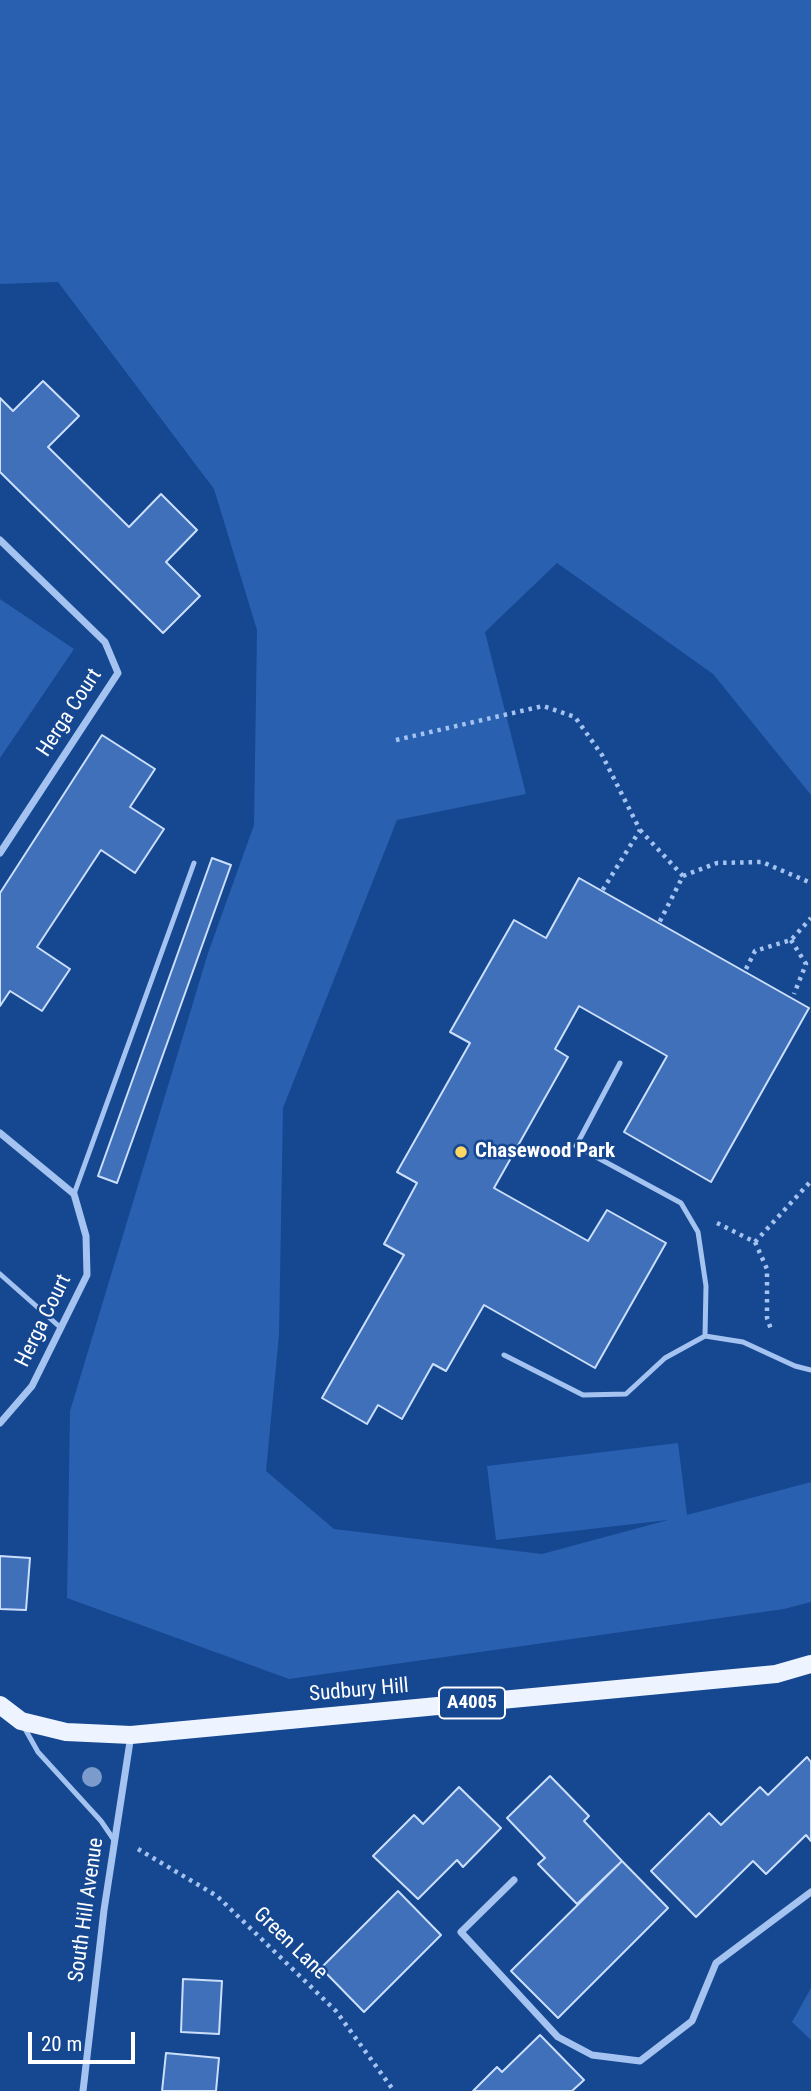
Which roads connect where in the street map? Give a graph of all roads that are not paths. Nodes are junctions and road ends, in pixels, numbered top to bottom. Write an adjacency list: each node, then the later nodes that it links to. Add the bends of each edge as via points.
1 (0, 540): 2 (street, Herga Court, via 105,642 118,673)
2 (0, 853)
3 (194, 863): 6 (lane)
4 (620, 1063): 9 (lane, via 576,1146 681,1203 698,1232 706,1286)
5 (0, 1133): 6 (street)
6 (74, 1194): 8 (street, Herga Court, via 86,1236 87,1275)
7 (0, 1274): 8 (lane)
8 (61, 1328): 12 (street, Herga Court, via 32,1386)
9 (705, 1336): 10 (lane, via 664,1358 626,1394 583,1395); 11 (lane, via 743,1342)
10 (504, 1355)
11 (811, 1370)
12 (0, 1423)
13 (811, 1664): 16 (main road, Sudbury Hill / A4005, via 776,1674)
14 (0, 1705): 15 (main road, Sudbury Hill / A4005)
15 (21, 1721): 16 (main road, Sudbury Hill / A4005, via 66,1732); 17 (lane, via 38,1752)
16 (131, 1735): 17 (street, South Hill Avenue)
17 (114, 1840): 20 (street, South Hill Avenue)
18 (514, 1880): 19 (street, via 461,1932 558,2037 592,2055 640,2061 692,2021 716,1963)
19 (811, 1892)
20 (83, 2091)

